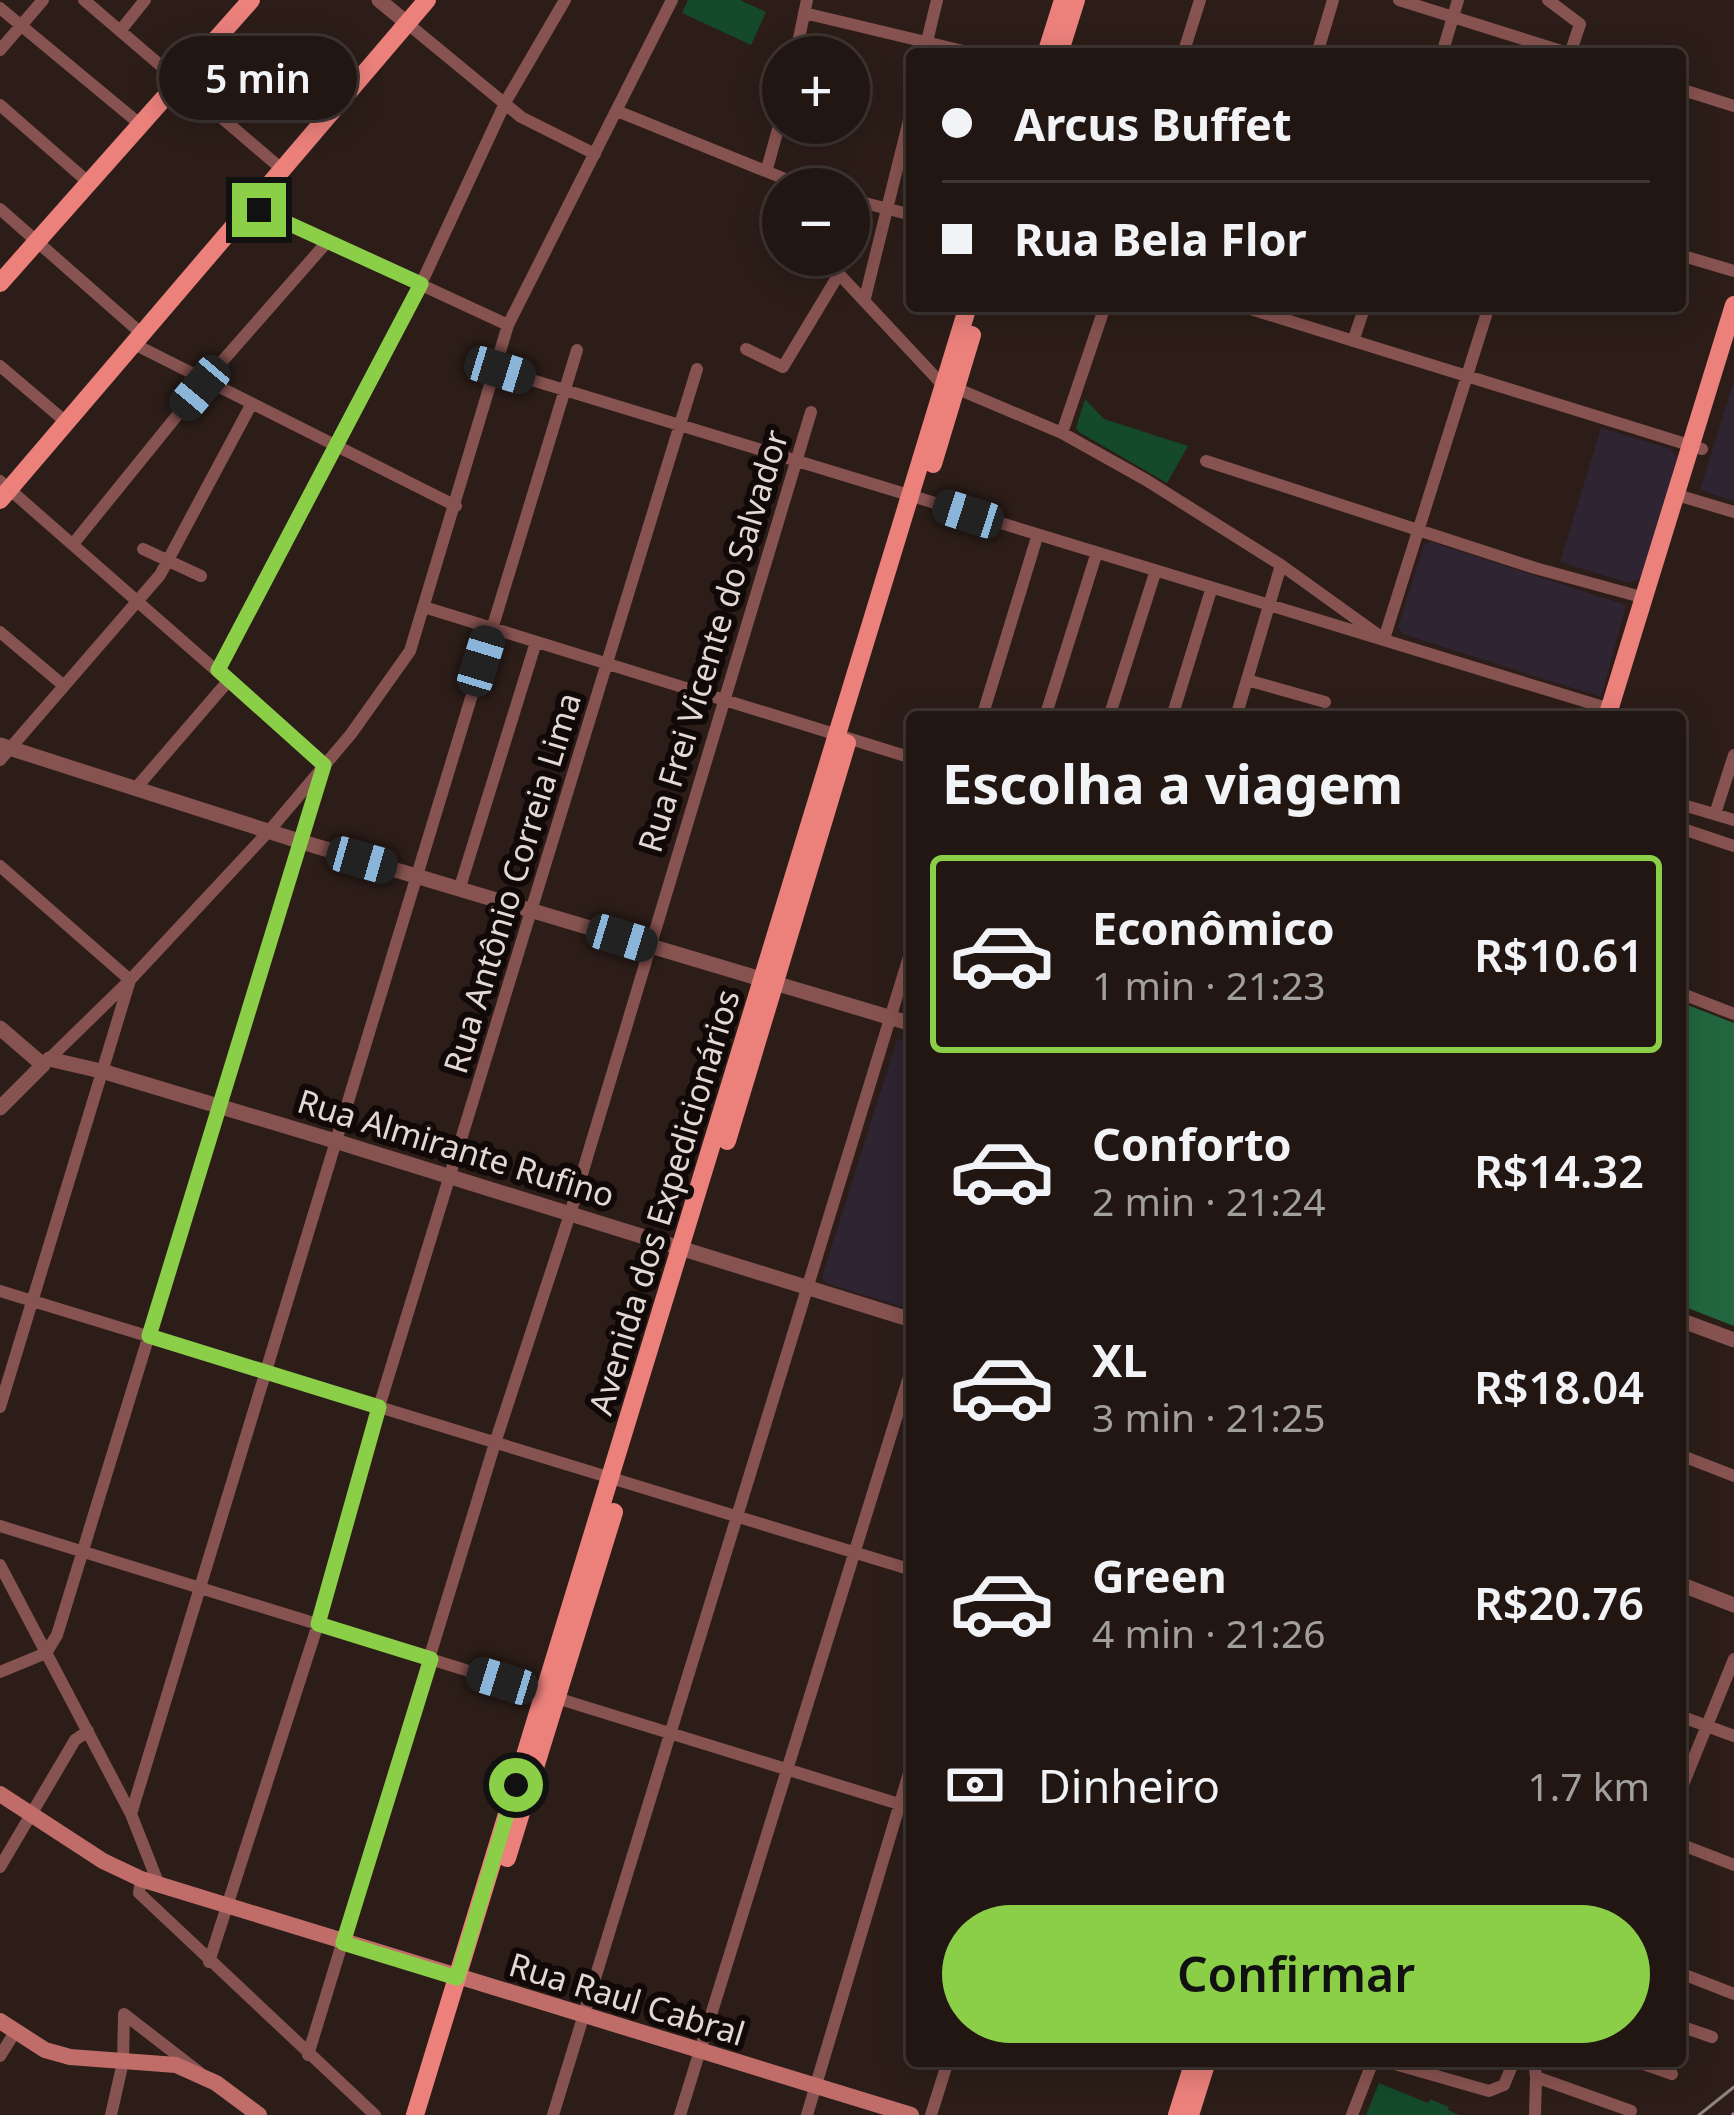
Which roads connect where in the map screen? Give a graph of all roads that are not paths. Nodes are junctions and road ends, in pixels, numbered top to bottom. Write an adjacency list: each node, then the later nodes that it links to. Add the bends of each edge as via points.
1 (44, 0): 21 (street)
2 (84, 0): 22 (street)
3 (145, 0): 22 (street)
4 (379, 0): 20 (street)
5 (428, 0): 20 (main road)
6 (565, 0): 35 (street)
7 (672, 0): 38 (street)
8 (938, 0): 24 (street)
9 (1063, 0): 25 (main road)
10 (1076, 0): 26 (main road)
11 (1200, 0): 27 (street)
12 (1333, 0): 28 (street)
13 (1400, 0): 19 (street)
14 (1458, 0): 19 (street)
15 (1548, 0): 31 (street, via 1580,23)
16 (239, 4): 33 (main road)
17 (806, 6): 23 (street); 24 (street)
18 (0, 8): 21 (street)
19 (1452, 17): 29 (street); 30 (street)
20 (408, 23): 35 (street); 43 (main road)
21 (23, 24): 32 (street); 39 (street)
22 (120, 32): 33 (street)
23 (800, 36)
24 (925, 48)
25 (1048, 48)
26 (1061, 48)
27 (1185, 48)
28 (1318, 48)
29 (1444, 48)
30 (1551, 48)
31 (1572, 48)
32 (0, 50)
33 (179, 82): 39 (main road); 43 (street)
34 (1686, 91): 37 (street)
35 (506, 101): 41 (street, via 521,117); 57 (street)
36 (0, 105): 44 (street)
37 (1734, 106)
38 (617, 111): 41 (street); 42 (street)
39 (141, 125): 44 (main road)
40 (906, 133): 48 (street)
41 (595, 154): 66 (street)
42 (764, 168)
43 (284, 171): 46 (main road)
44 (88, 182): 50 (main road)
45 (870, 204): 48 (street)
46 (253, 207): 51 (street); 67 (main road)
47 (0, 209): 50 (street)
48 (888, 209): 49 (street); 58 (street)
49 (906, 214)
50 (37, 242): 56 (main road); 67 (street)
51 (327, 242): 57 (street); 76 (street)
52 (1686, 257): 53 (street)
53 (1734, 271)
54 (838, 276): 70 (street, via 783,367)
55 (841, 276): 58 (street)
56 (0, 283)
57 (421, 284): 66 (street); 84 (street)
58 (865, 298): 77 (street)
59 (1734, 305): 85 (main road)
60 (967, 312): 77 (main road, Avenida dos Expedicionários)
61 (979, 312): 77 (main road, Avenida dos Expedicionários)
62 (1103, 312): 83 (street)
63 (1260, 312): 68 (street)
64 (1363, 312): 68 (street)
65 (1487, 312): 75 (street)
66 (508, 325): 73 (street)
67 (138, 339): 76 (street); 81 (main road)
68 (1353, 341): 75 (street)
69 (1734, 348): 85 (main road)
70 (746, 349)
71 (577, 350): 78 (street)
72 (0, 366): 81 (street)
73 (496, 369): 78 (street); 91 (street)
74 (698, 369): 82 (street, Rua Antônio Correia Lima)
75 (1467, 374): 85 (street); 93 (street)
76 (205, 381): 79 (street); 95 (street)
77 (951, 386): 83 (street); 90 (main road, Avenida dos Expedicionários)
78 (565, 390): 82 (street); 107 (street)
79 (251, 405): 84 (street); 98 (street)
80 (811, 412): 86 (street, Rua Frei Vicente do Salvador)
81 (66, 422): 88 (main road)
82 (681, 424): 86 (street); 111 (street, Rua Antônio Correia Lima)
83 (1062, 433): 99 (street)
84 (334, 448): 91 (street); 112 (street)
85 (1697, 448): 89 (main road)
86 (795, 461): 90 (street); 115 (street, Rua Frei Vicente do Salvador)
87 (1206, 461): 93 (street)
88 (3, 490): 95 (street)
89 (1682, 496): 92 (street); 103 (main road); 123 (main road)
90 (917, 498): 94 (street); 125 (main road, Avenida dos Expedicionários)
91 (456, 506): 106 (street)
92 (1734, 512)
93 (1418, 530): 103 (street); 109 (street)
94 (1036, 537): 97 (street); 117 (street)
95 (73, 544): 104 (street)
96 (143, 549): 98 (street)
97 (1096, 554): 100 (street); 118 (street)
98 (164, 561): 101 (street); 104 (street)
99 (1281, 565): 105 (street); 109 (street)
100 (1155, 573): 102 (street); 119 (street)
101 (201, 576)
102 (1210, 590): 105 (street); 120 (street)
103 (1645, 598): 124 (main road)
104 (138, 602): 112 (street); 114 (street)
105 (1269, 606): 109 (street); 113 (street)
106 (424, 607): 107 (street); 129 (street, via 410,651)
107 (491, 627): 110 (street); 139 (street)
108 (0, 632): 114 (street)
109 (1384, 639): 122 (street)
110 (536, 642): 111 (street); 140 (street)
111 (607, 664): 115 (street); 141 (street, Rua Antônio Correia Lima)
112 (224, 675): 129 (street); 130 (street)
113 (1247, 680): 116 (street); 121 (street)
114 (63, 686): 126 (street)
115 (723, 699): 125 (street); 142 (street, Rua Frei Vicente do Salvador)
116 (1325, 702)
117 (984, 711)
118 (1047, 711)
119 (1111, 711)
120 (1174, 711)
121 (1238, 711)
122 (1603, 711)
123 (1613, 711)
124 (1613, 711)
125 (843, 736): 128 (street); 145 (main road, Avenida dos Expedicionários)
126 (4, 751): 130 (street)
127 (1734, 755): 132 (street)
128 (906, 756)
129 (324, 765): 135 (street); 136 (street)
130 (136, 788): 135 (street)
131 (1686, 806): 132 (street)
132 (1715, 814): 133 (street)
133 (1734, 820)
134 (1686, 830): 137 (street)
135 (269, 831): 136 (street); 144 (street)
136 (302, 842): 139 (street); 153 (street)
137 (1734, 846)
138 (0, 866): 144 (street)
139 (418, 875): 140 (street); 155 (street)
140 (460, 887): 141 (street)
141 (534, 910): 142 (street); 156 (street, Rua Antônio Correia Lima)
142 (648, 946): 145 (street); 157 (street, Rua Frei Vicente do Salvador)
143 (906, 967): 148 (street)
144 (130, 980): 151 (street); 152 (street)
145 (769, 982): 148 (street); 158 (main road, Avenida dos Expedicionários)
146 (1686, 996): 147 (street)
147 (1734, 1014)
148 (891, 1018): 149 (street); 159 (street)
149 (906, 1022)
150 (0, 1028): 151 (street)
151 (46, 1062): 152 (street, Rua Almirante Rufino); 154 (street)
152 (105, 1072): 153 (street, Rua Almirante Rufino); 161 (street)
153 (219, 1107): 155 (street, Rua Almirante Rufino); 164 (street)
154 (0, 1108)
155 (335, 1141): 156 (street, Rua Almirante Rufino); 166 (street)
156 (450, 1178): 157 (street, Rua Almirante Rufino); 169 (street, Rua Antônio Correia Lima)
157 (569, 1214): 158 (street, Rua Almirante Rufino); 170 (street, Rua Frei Vicente do Salvador)
158 (687, 1250): 159 (street, Rua Almirante Rufino); 173 (main road, Avenida dos Expedicionários)
159 (807, 1288): 162 (street, Rua Almirante Rufino); 174 (street)
160 (0, 1291): 161 (street)
161 (32, 1301): 164 (street); 168 (street)
162 (906, 1318)
163 (1686, 1322): 165 (street)
164 (149, 1336): 166 (street); 176 (street)
165 (1734, 1340)
166 (265, 1372): 169 (street); 181 (street)
167 (906, 1387): 177 (street)
168 (0, 1407)
169 (379, 1407): 170 (street); 183 (street, Rua Antônio Correia Lima)
170 (495, 1443): 173 (street); 185 (street, Rua Frei Vicente do Salvador)
171 (1686, 1457): 172 (street)
172 (1734, 1476)
173 (617, 1479): 174 (street); 188 (main road, Avenida dos Expedicionários)
174 (739, 1516): 177 (street); 192 (street)
175 (0, 1526): 176 (street)
176 (82, 1552): 181 (street); 184 (street)
177 (856, 1552): 179 (street); 194 (street)
178 (0, 1565): 184 (street)
179 (906, 1568)
180 (1686, 1586): 182 (street)
181 (201, 1588): 183 (street); 198 (street)
182 (1734, 1605)
183 (318, 1624): 185 (street); 204 (street, Rua Antônio Correia Lima)
184 (46, 1653): 187 (street); 191 (street)
185 (431, 1659): 188 (street); 205 (street, Rua Frei Vicente do Salvador)
186 (1734, 1659): 190 (street)
187 (0, 1672)
188 (550, 1696): 192 (street); 208 (main road, Avenida dos Expedicionários)
189 (1686, 1718): 190 (street)
190 (1706, 1726): 193 (street); 195 (street)
191 (88, 1730): 198 (street); 199 (street)
192 (671, 1732): 194 (street); 210 (street)
193 (1734, 1736)
194 (788, 1768): 197 (street); 214 (street)
195 (1686, 1777)
196 (0, 1794): 199 (main road, Rua Raul Cabral)
197 (906, 1805): 228 (street)
198 (131, 1814): 203 (street)
199 (32, 1815): 202 (street); 203 (main road, Rua Raul Cabral)
200 (1686, 1846): 201 (street)
201 (1734, 1865)
202 (0, 1867)
203 (150, 1882): 204 (main road, Rua Raul Cabral); 206 (street, via 139,1893)
204 (227, 1907): 205 (main road, Rua Raul Cabral); 206 (street, Rua Antônio Correia Lima)
205 (343, 1943): 208 (main road, Rua Raul Cabral); 215 (street, Rua Frei Vicente do Salvador)
206 (209, 1962): 215 (street)
207 (1686, 1975): 209 (street)
208 (463, 1980): 210 (main road, Rua Raul Cabral); 233 (main road, Avenida dos Expedicionários); 234 (main road, Avenida dos Expedicionários)
209 (1734, 1994)
210 (583, 2017): 214 (main road, Rua Raul Cabral); 235 (street)
211 (8, 2026): 216 (street); 217 (main road, via 45,2050)
212 (1686, 2028): 213 (street)
213 (1712, 2037)
214 (699, 2052): 228 (main road, Rua Raul Cabral); 236 (street)
215 (308, 2055): 232 (street)
216 (0, 2056)
217 (122, 2062): 227 (main road); 227 (street, via 124,2014); 230 (street)
218 (946, 2067): 239 (street)
219 (1192, 2067): 240 (main road)
220 (1205, 2067): 241 (main road)
221 (1371, 2067): 242 (street)
222 (1405, 2067): 225 (street, via 1489,2091 1504,2085)
223 (1535, 2067): 225 (street); 229 (street); 243 (street)
224 (1653, 2067): 226 (street)
225 (1513, 2068)
226 (1672, 2074)
227 (202, 2075): 231 (main road)
228 (815, 2087): 237 (street); 238 (main road, Rua Raul Cabral)
229 (1631, 2110)
230 (111, 2115)
231 (259, 2115)
232 (375, 2115)
233 (415, 2115)
234 (428, 2115)
235 (553, 2115)
236 (680, 2115)
237 (807, 2115)
238 (910, 2115)
239 (931, 2115)
240 (1177, 2115)
241 (1190, 2115)
242 (1352, 2115)
243 (1535, 2115)

